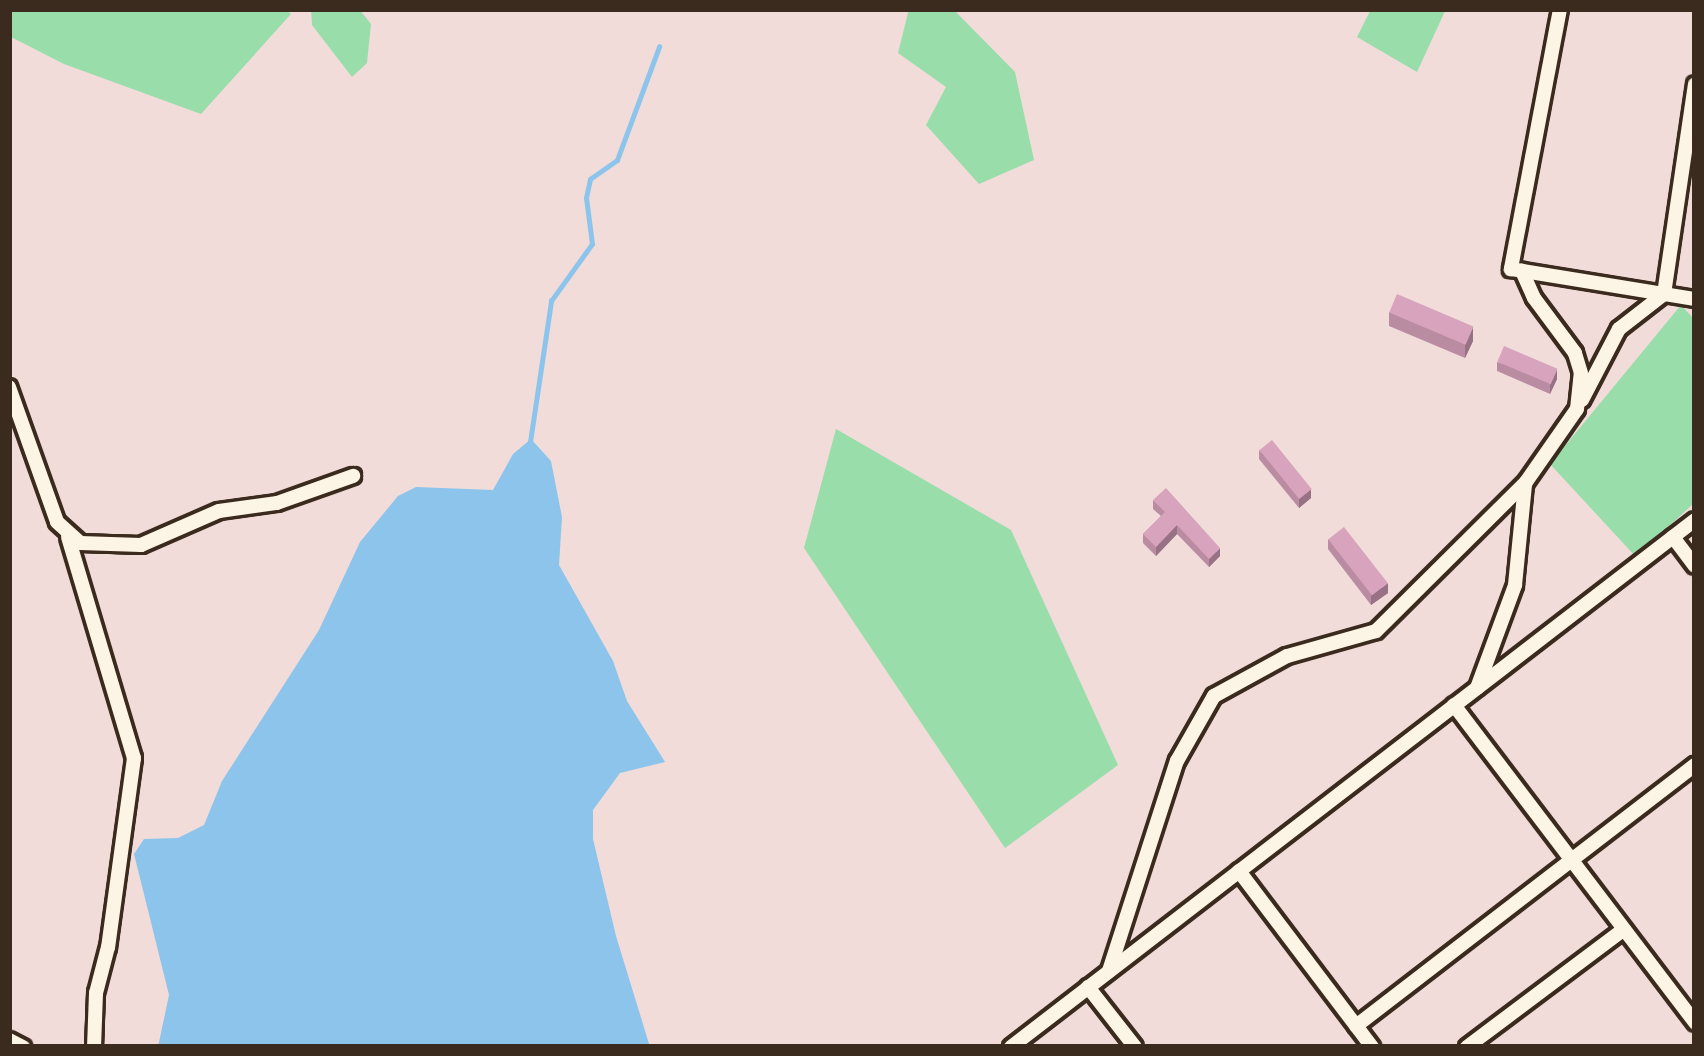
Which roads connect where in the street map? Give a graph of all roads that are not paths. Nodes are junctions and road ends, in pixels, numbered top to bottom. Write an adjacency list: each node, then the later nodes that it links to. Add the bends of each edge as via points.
1 (1560, 9): 4 (street, via 1511,269)
2 (1695, 84): 3 (street)
3 (1690, 155): 5 (street)
4 (1522, 271): 5 (street); 8 (street, via 1575,353)
5 (1664, 294): 6 (street); 8 (street, via 1619,329)
6 (1695, 299)
7 (9, 387): 12 (street)
8 (1577, 409): 10 (street)
9 (353, 476): 12 (street, via 219,512 142,545)
10 (1526, 482): 15 (street, via 1515,585); 21 (street, via 1376,631 1287,656 1214,696 1177,761)
11 (1695, 520): 13 (street)
12 (68, 537): 27 (street, via 134,758)
13 (1673, 537): 14 (street); 15 (street)
14 (1695, 566)
15 (1477, 688): 16 (street)
16 (1454, 705): 18 (street); 19 (street)
17 (1695, 765): 18 (street)
18 (1572, 860): 20 (street); 24 (street)
19 (1239, 871): 21 (street); 24 (street)
20 (1624, 929): 23 (street); 31 (street)
21 (1109, 971): 22 (street)
22 (1088, 987): 28 (street); 29 (street)
23 (1695, 1023)
24 (1356, 1026): 30 (street)
25 (9, 1040): 26 (street)
26 (22, 1047)
27 (94, 1047)
28 (1011, 1047)
29 (1135, 1047)
30 (1372, 1047)
31 (1467, 1047)

